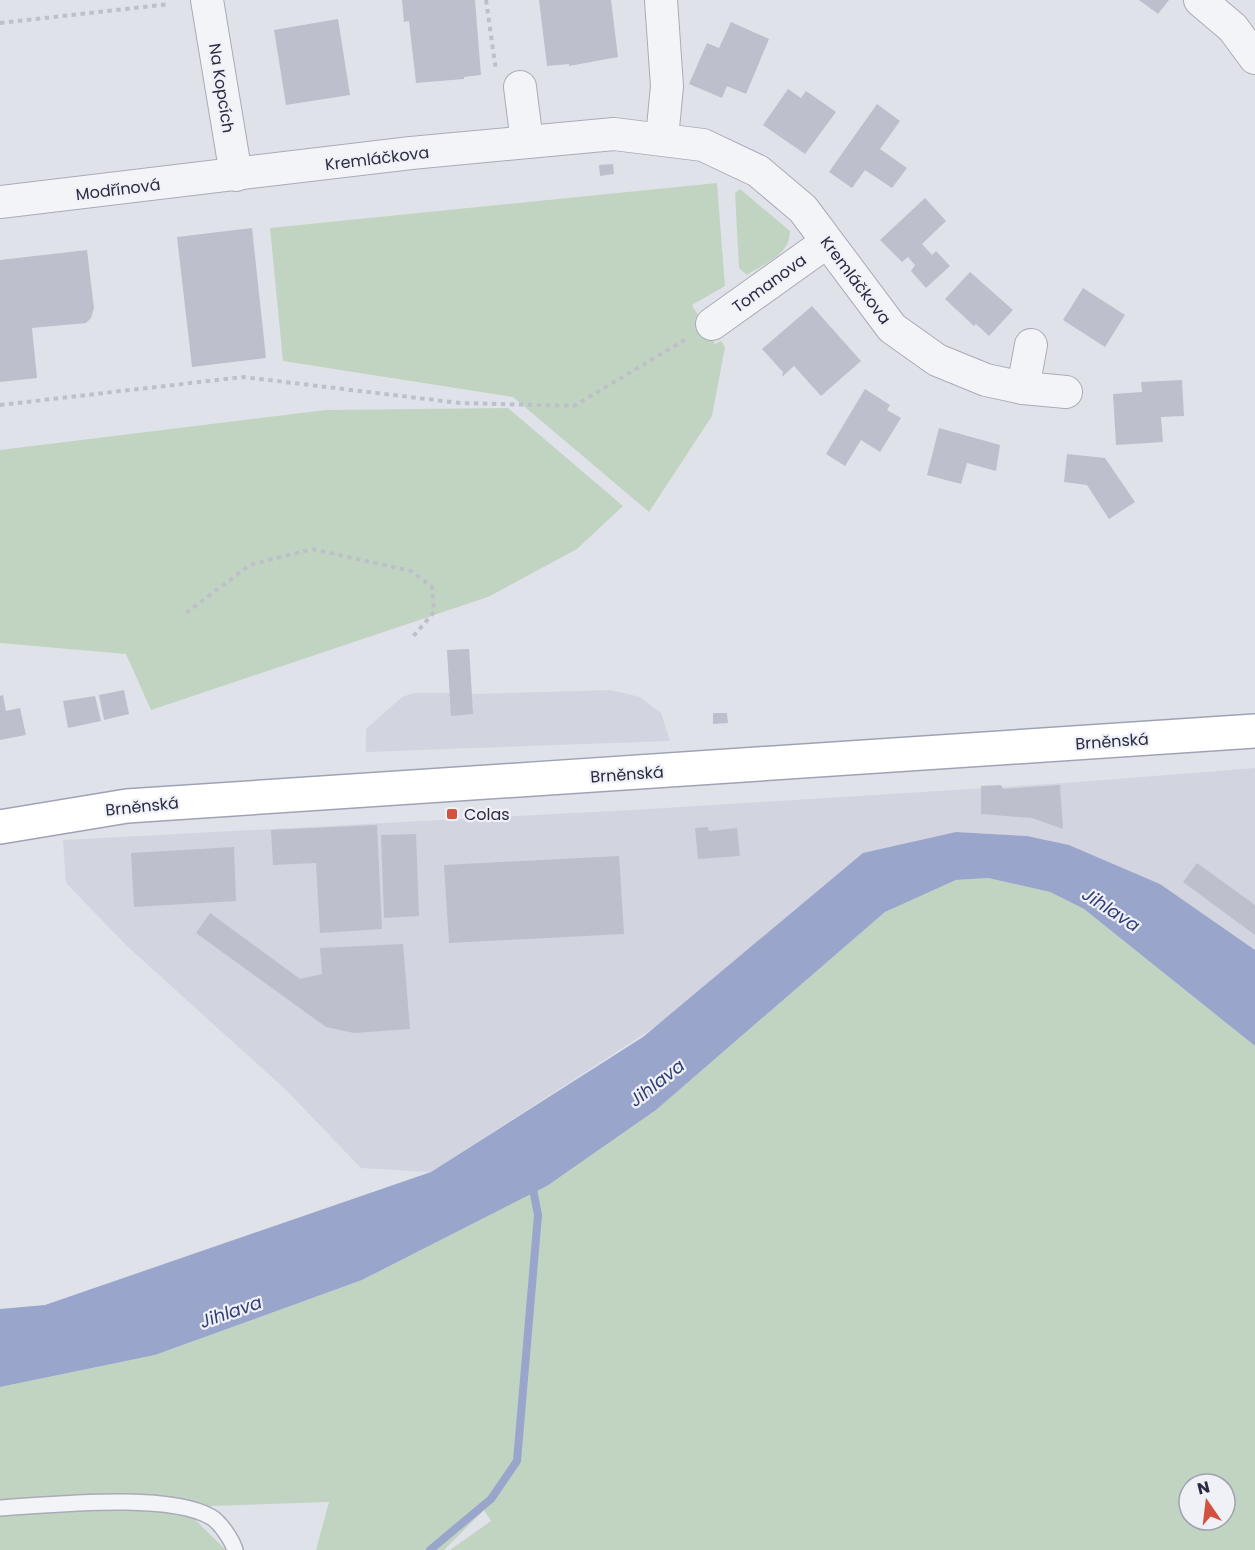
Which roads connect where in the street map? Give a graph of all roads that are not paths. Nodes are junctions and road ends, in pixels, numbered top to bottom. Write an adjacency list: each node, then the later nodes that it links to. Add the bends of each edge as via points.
1 (207, 0): 8 (street, Na Kopcích)
2 (661, 0): 6 (street, via 667,86)
3 (1200, 0): 4 (street, via 1233,28)
4 (1255, 58)
5 (508, 82): 7 (street)
6 (662, 138): 7 (street, Kremláčkova, via 614,134); 10 (street, Kremláčkova, via 702,145 758,171 803,209)
7 (527, 142): 8 (street, Kremláčkova)
8 (236, 176): 9 (street, Modřínová)
9 (0, 202)
10 (827, 242): 11 (street, Tomanova); 13 (street, Kremláčkova, via 892,328 937,360 986,380)
11 (712, 324)
12 (1031, 345): 13 (street)
13 (1023, 388): 14 (street, Kremláčkova)
14 (1066, 392)
15 (1255, 731): 16 (main road, Brněnská, via 127,806)
16 (0, 827)
17 (0, 1508): 18 (lane, via 117,1502 181,1507 212,1517)
18 (235, 1550)

